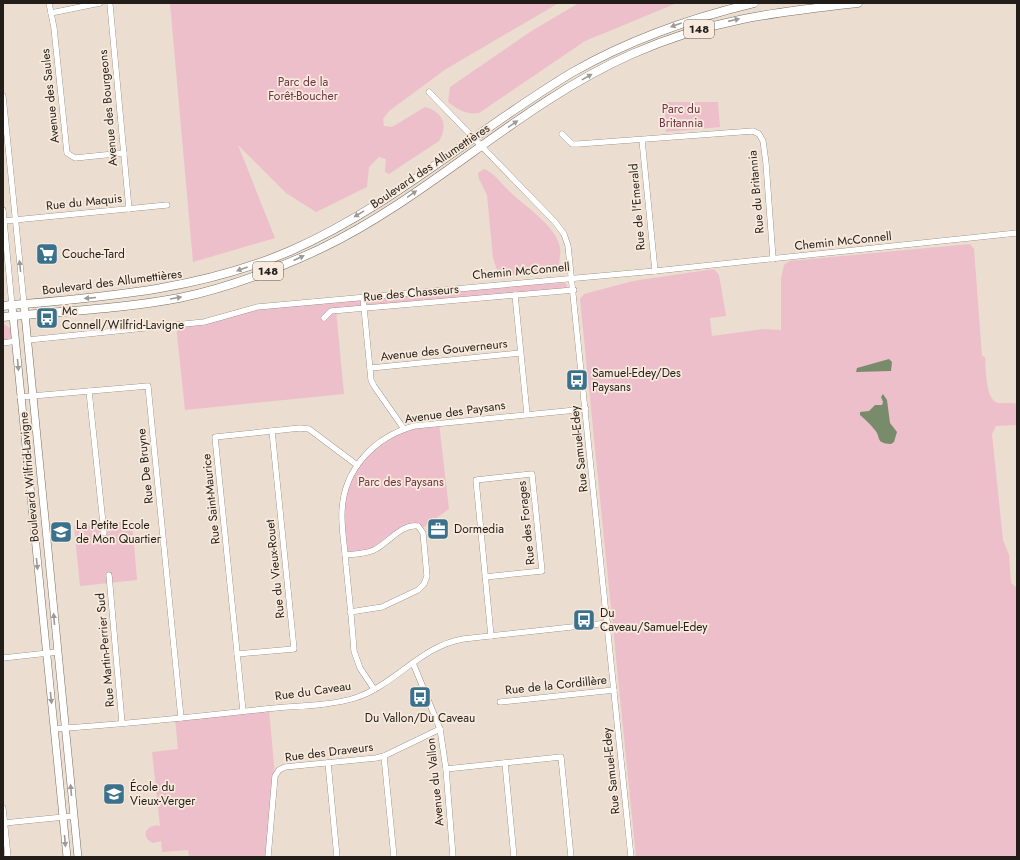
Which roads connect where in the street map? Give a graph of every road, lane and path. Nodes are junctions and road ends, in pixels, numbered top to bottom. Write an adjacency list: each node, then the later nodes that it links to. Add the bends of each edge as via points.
1 (49, 3): 6 (street, Avenue des Saules)
2 (100, 3): 6 (street)
3 (754, 3): 11 (highway, Boulevard des Allumettières / 148, one-way to 11, via 683,23 599,58)
4 (858, 3): 13 (highway, Boulevard des Allumettières / 148, one-way to 4, via 581,80 661,42 738,18)
5 (109, 4): 14 (street, Avenue des Bourgeons)
6 (51, 13): 14 (street, Avenue des Saules, via 67,153 75,158)
7 (429, 92): 11 (street, Rue Samuel-Edey)
8 (3, 96): 9 (street, Boulevard Wilfrid-Lavigne)
9 (5, 131): 18 (street, Boulevard Wilfrid-Lavigne)
10 (562, 134): 12 (street, Rue du Britannia, via 572,144)
11 (473, 138): 13 (street, Rue Samuel-Edey); 27 (highway, Boulevard des Allumettières / 148, one-way to 27, via 397,192 290,251 264,261 222,275 161,290)
12 (642, 140): 21 (street, Rue du Britannia, via 753,131 759,134 763,141 766,163); 22 (street, Rue de l'Emerald)
13 (481, 146): 23 (street, Rue Samuel-Edey, via 560,228 568,246); 31 (highway, Boulevard des Allumettières / 148, one-way to 13, via 115,307 181,297 239,282 347,235)
14 (124, 153): 16 (street, Avenue des Bourgeons)
15 (166, 205): 16 (street, Rue du Maquis)
16 (129, 209): 18 (street, Rue du Maquis)
17 (3, 210): 19 (street, Boulevard Wilfrid-Lavigne)
18 (15, 220): 19 (street, Rue du Maquis); 27 (street, Boulevard Wilfrid-Lavigne, one-way to 18)
19 (4, 221): 29 (street, Boulevard Wilfrid-Lavigne)
20 (1017, 233): 21 (street, Chemin McConnell)
21 (773, 259): 22 (street, Chemin McConnell)
22 (655, 271): 23 (street, Chemin McConnell)
23 (573, 278): 24 (street, Rue Samuel-Edey); 26 (street, Chemin McConnell)
24 (574, 290): 25 (street, Rue des Chasseurs); 43 (street, Rue Samuel-Edey)
25 (515, 295): 30 (street, Rue des Chasseurs); 38 (street)
26 (363, 297): 30 (street); 35 (street, Chemin McConnell, via 252,308 199,322)
27 (24, 304): 29 (highway, Boulevard des Allumettières / 148); 31 (main road, Boulevard Wilfrid-Lavigne)
28 (3, 306): 29 (highway, Boulevard des Allumettières / 148)
29 (12, 306): 32 (main road, Boulevard Wilfrid-Lavigne)
30 (364, 309): 34 (street, Rue des Chasseurs, via 331,311); 39 (street)
31 (26, 315): 32 (highway, Boulevard des Allumettières / 148); 35 (main road, Boulevard Wilfrid-Lavigne)
32 (14, 316): 33 (highway, Boulevard des Allumettières / 148); 36 (main road, Boulevard Wilfrid-Lavigne)
33 (3, 317)
34 (324, 318)
35 (28, 340): 41 (main road, Boulevard Wilfrid-Lavigne)
36 (16, 342): 37 (street); 42 (main road, Boulevard Wilfrid-Lavigne, one-way to 42)
37 (3, 343)
38 (520, 353): 39 (street, Avenue des Gouverneurs); 44 (street)
39 (371, 368): 45 (street, via 374,386)
40 (89, 391): 41 (street, Rue De Bruyne); 48 (street); 64 (street, Rue De Bruyne, via 148,386)
41 (32, 396): 42 (street, Rue De Bruyne); 55 (main road, Boulevard Wilfrid-Lavigne, one-way to 41)
42 (20, 397): 56 (main road, Boulevard Wilfrid-Lavigne, one-way to 56)
43 (586, 409): 44 (street, Avenue des Paysans); 53 (street, Rue Samuel-Edey)
44 (527, 414): 45 (street, Avenue des Paysans)
45 (404, 429): 47 (street, Avenue des Paysans, via 374,446)
46 (272, 431): 47 (street, Rue Saint-Maurice, via 309,429); 57 (street, Rue du Vieux-Rouet, via 294,649); 57 (street, Rue Saint-Maurice, via 215,437)
47 (357, 465): 49 (street, Avenue des Paysans, via 350,477 343,500)
48 (104, 533)
49 (345, 555): 52 (street, Avenue des Paysans); 52 (street, via 375,549 405,528 418,526 423,533 427,576 424,584 418,590 382,607)
50 (109, 575): 65 (street, Rue Martin-Perrier Sud)
51 (485, 577): 51 (street, Rue des Forages, via 476,480 532,474 542,571); 54 (street, Rue des Forages)
52 (350, 612): 60 (street, Avenue des Paysans, via 356,660)
53 (608, 623): 54 (street, Rue du Caveau); 61 (street, Rue Samuel-Edey)
54 (491, 636): 59 (street, Rue du Caveau, via 447,642)
55 (57, 652): 56 (street); 66 (main road, Boulevard Wilfrid-Lavigne)
56 (47, 653): 58 (street); 67 (main road, Boulevard Wilfrid-Lavigne, one-way to 67)
57 (238, 654): 63 (street, Rue Saint-Maurice)
58 (3, 658)
59 (413, 663): 60 (street, Rue du Caveau); 68 (street, Avenue du Vallon)
60 (374, 689): 63 (street, Rue du Caveau, via 344,700)
61 (614, 690): 62 (street, Rue de la Cordillère); 86 (street, Rue Samuel-Edey)
62 (500, 702)
63 (243, 711): 64 (street, Rue du Caveau)
64 (181, 718): 65 (street, Rue du Caveau)
65 (122, 723): 66 (street, Rue du Caveau)
66 (65, 728): 67 (street, Rue du Caveau); 74 (main road, Boulevard Wilfrid-Lavigne, one-way to 66)
67 (54, 729): 75 (main road, Boulevard Wilfrid-Lavigne)
68 (440, 729): 69 (street, Rue des Draveurs); 72 (street, Avenue du Vallon)
69 (384, 756): 70 (street, Rue des Draveurs); 82 (street)
70 (328, 763): 80 (street, Rue des Draveurs, via 285,767 275,776); 81 (street)
71 (505, 763): 72 (street); 84 (street); 85 (street, via 561,757)
72 (446, 769): 83 (street, Avenue du Vallon)
73 (3, 808): 76 (street)
74 (74, 816): 75 (street); 79 (main road, Boulevard Wilfrid-Lavigne)
75 (63, 817): 76 (street); 78 (main road, Boulevard Wilfrid-Lavigne, one-way to 78)
76 (4, 823): 77 (street)
77 (8, 857)
78 (67, 857)
79 (78, 857)
80 (268, 857)
81 (338, 857)
82 (394, 857)
83 (453, 857)
84 (514, 857)
85 (571, 857)
86 (631, 857)

